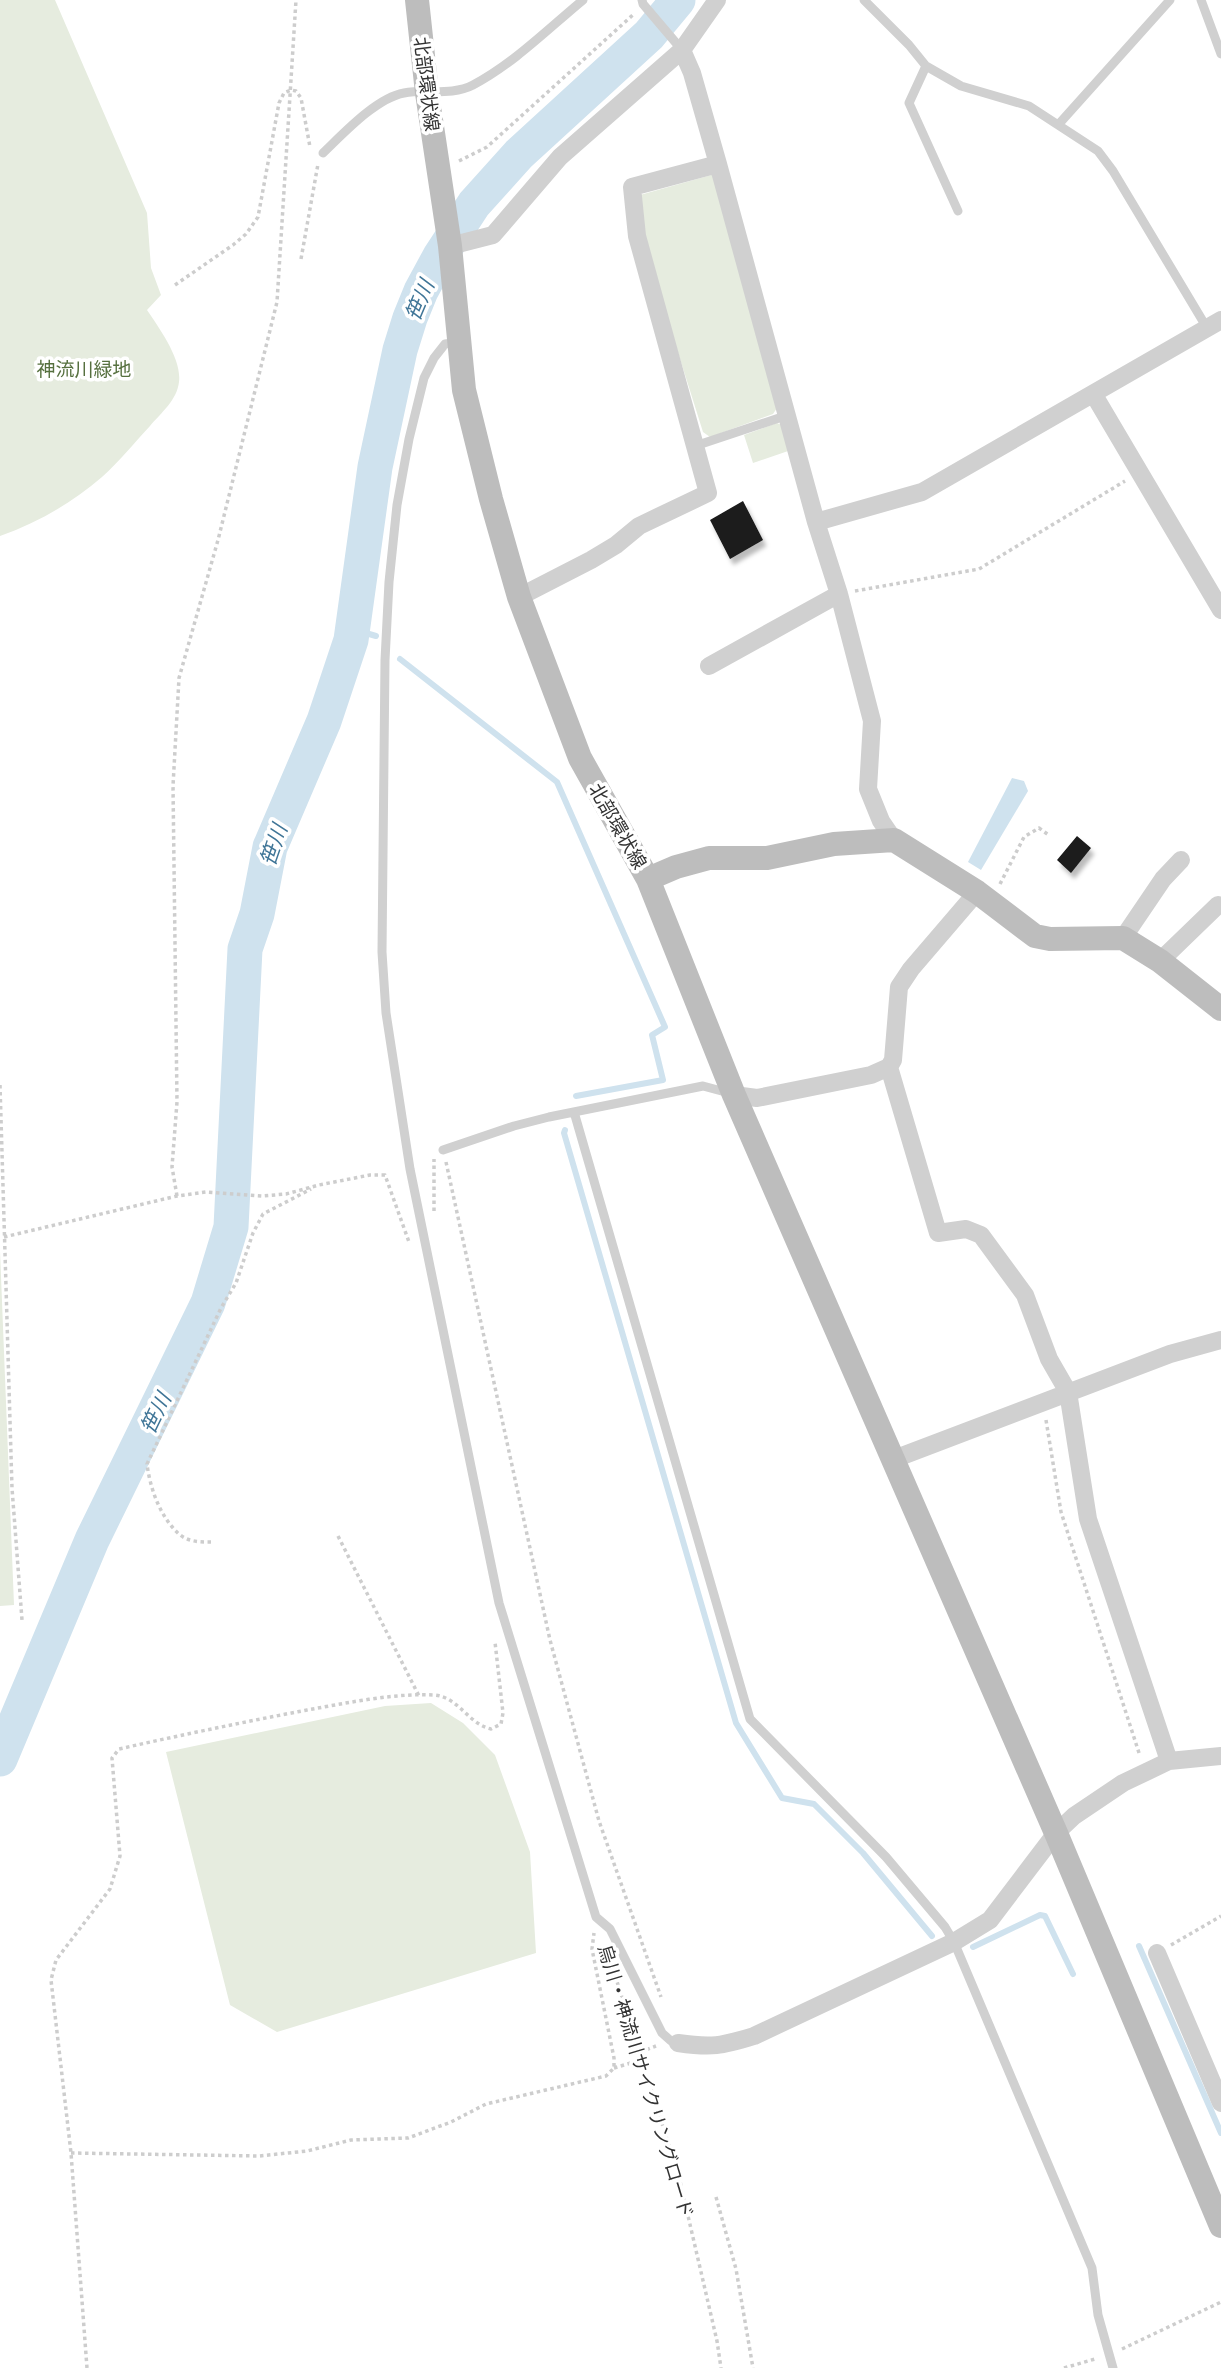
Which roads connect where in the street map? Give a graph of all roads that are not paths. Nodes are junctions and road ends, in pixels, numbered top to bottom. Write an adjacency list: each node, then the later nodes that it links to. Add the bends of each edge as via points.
1 (417, 0): 11 (street, 北部環状線)
2 (583, 0): 11 (lane, via 471,86)
3 (718, 0): 8 (street)
4 (864, 0): 10 (lane)
5 (1170, 0): 12 (lane)
6 (1201, 0): 9 (lane)
7 (644, 4): 8 (lane)
8 (678, 45): 14 (street, via 692,73); 16 (street, via 560,157 493,235)
9 (1221, 54)
10 (926, 66): 12 (lane, via 961,86 1028,106); 15 (lane, via 909,103)
11 (427, 93): 13 (lane, via 391,97); 16 (street, 北部環状線, via 447,166 444,202)
12 (1058, 125): 17 (lane, via 1098,151)
13 (323, 153)
14 (718, 164): 20 (street); 21 (street, via 632,187 637,236)
15 (958, 211)
16 (450, 246): 18 (street, 北部環状線)
17 (1214, 324): 19 (street)
18 (458, 341): 24 (street, 北部環状線, via 464,390); 47 (lane, via 445,344 424,378 397,505 385,660 382,952 387,1013 410,1169 499,1602 596,1917 610,1929 662,2033)
19 (1094, 394): 22 (street, via 922,492); 25 (street)
20 (788, 415): 21 (lane); 22 (street)
21 (695, 446): 24 (street, via 708,493 639,526 591,560)
22 (816, 522): 23 (street)
23 (839, 594): 26 (street); 27 (street, via 872,721 868,789)
24 (519, 597): 29 (street, 北部環状線, via 580,758)
25 (1221, 610)
26 (709, 666)
27 (894, 840): 29 (street, 北部環状線, via 835,844 766,858 709,858); 30 (street)
28 (1181, 860): 32 (street)
29 (648, 879): 36 (street)
30 (977, 892): 32 (street, via 1035,936); 35 (street, via 898,987 893,1060)
31 (1218, 905): 33 (street)
32 (1123, 938): 33 (street)
33 (1160, 961): 34 (street)
34 (1221, 1009)
35 (888, 1067): 36 (street, via 871,1075 757,1098); 40 (street, via 938,1233 966,1229 981,1236 1025,1295 1049,1359)
36 (734, 1094): 37 (lane, via 703,1086); 41 (street)
37 (574, 1112): 38 (lane); 45 (lane, via 750,1719 887,1857)
38 (443, 1150)
39 (1221, 1340): 40 (street)
40 (1068, 1392): 41 (street); 43 (street, via 1088,1519)
41 (894, 1459): 44 (street)
42 (1221, 1756): 43 (street)
43 (1169, 1761): 44 (street, via 1101,1797)
44 (1056, 1833): 45 (street, via 990,1920); 49 (street)
45 (954, 1942): 47 (street, via 754,2036 706,2048); 50 (lane, via 1092,2268 1098,2315)
46 (1157, 1953): 48 (street)
47 (678, 2043)
48 (1221, 2104)
49 (1221, 2227)
50 (1113, 2368)

